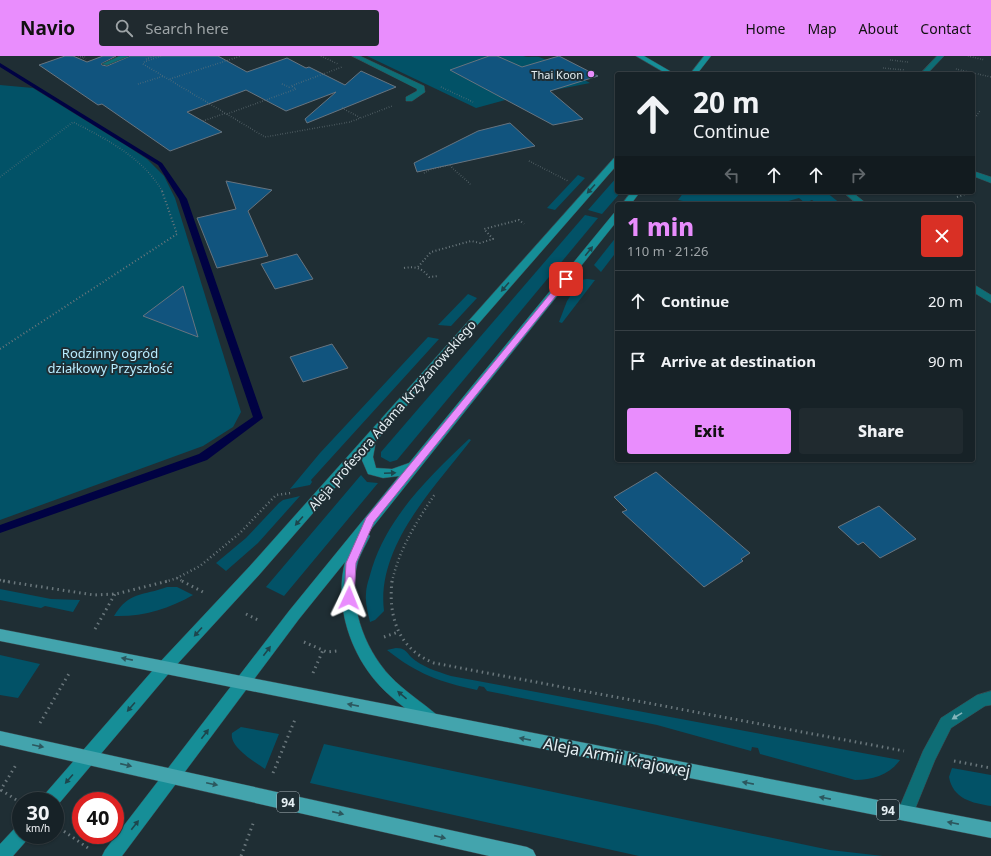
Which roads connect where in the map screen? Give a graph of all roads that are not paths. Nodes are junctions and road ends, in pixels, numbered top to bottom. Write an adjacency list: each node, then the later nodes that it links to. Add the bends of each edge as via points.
1 (126, 56): 6 (street)
2 (355, 56): 10 (street, via 421,88 421,92)
3 (639, 56): 7 (street)
4 (708, 56): 8 (street)
5 (941, 56): 9 (street)
6 (105, 64)
7 (668, 72)
8 (695, 72)
9 (925, 72)
10 (409, 99)
11 (615, 162): 21 (street, Aleja profesora Adama Krzyżanowskiego, one-way to 21)
12 (975, 174): 13 (street)
13 (991, 180)
14 (634, 194): 16 (street)
15 (850, 194): 17 (street)
16 (628, 202)
17 (860, 202)
18 (615, 217): 22 (street, one-way to 18)
19 (975, 288): 20 (street)
20 (991, 300)
21 (371, 439): 22 (street, one-way to 22, via 366,454 367,465 372,471 390,474); 25 (street, Aleja profesora Adama Krzyżanowskiego, one-way to 25)
22 (415, 465): 23 (street)
23 (370, 520): 26 (street, one-way to 23); 28 (street, one-way to 23, via 385,681 360,644 353,627 349,598 351,563)
24 (0, 635): 25 (main road, Aleja Armii Krajowej / 94, one-way to 24)
25 (165, 667): 26 (main road, Aleja Armii Krajowej / 94); 30 (street, one-way to 30)
26 (244, 682): 28 (main road, Aleja Armii Krajowej / 94, one-way to 26); 31 (street, one-way to 26)
27 (991, 698): 33 (street, one-way to 33, via 982,700 946,723 929,756)
28 (432, 720): 33 (main road, Aleja Armii Krajowej / 94, one-way to 28)
29 (0, 738): 30 (main road, 94, one-way to 30)
30 (88, 757): 31 (main road, 94, one-way to 31); 32 (street, one-way to 32)
31 (173, 776): 37 (street, one-way to 31); 38 (main road, 94, one-way to 38)
32 (58, 792)
33 (906, 813): 34 (main road, Aleja Armii Krajowej / 94, one-way to 33)
34 (991, 830)
35 (12, 844): 36 (street)
36 (1, 856)
37 (111, 856)
38 (526, 856)

